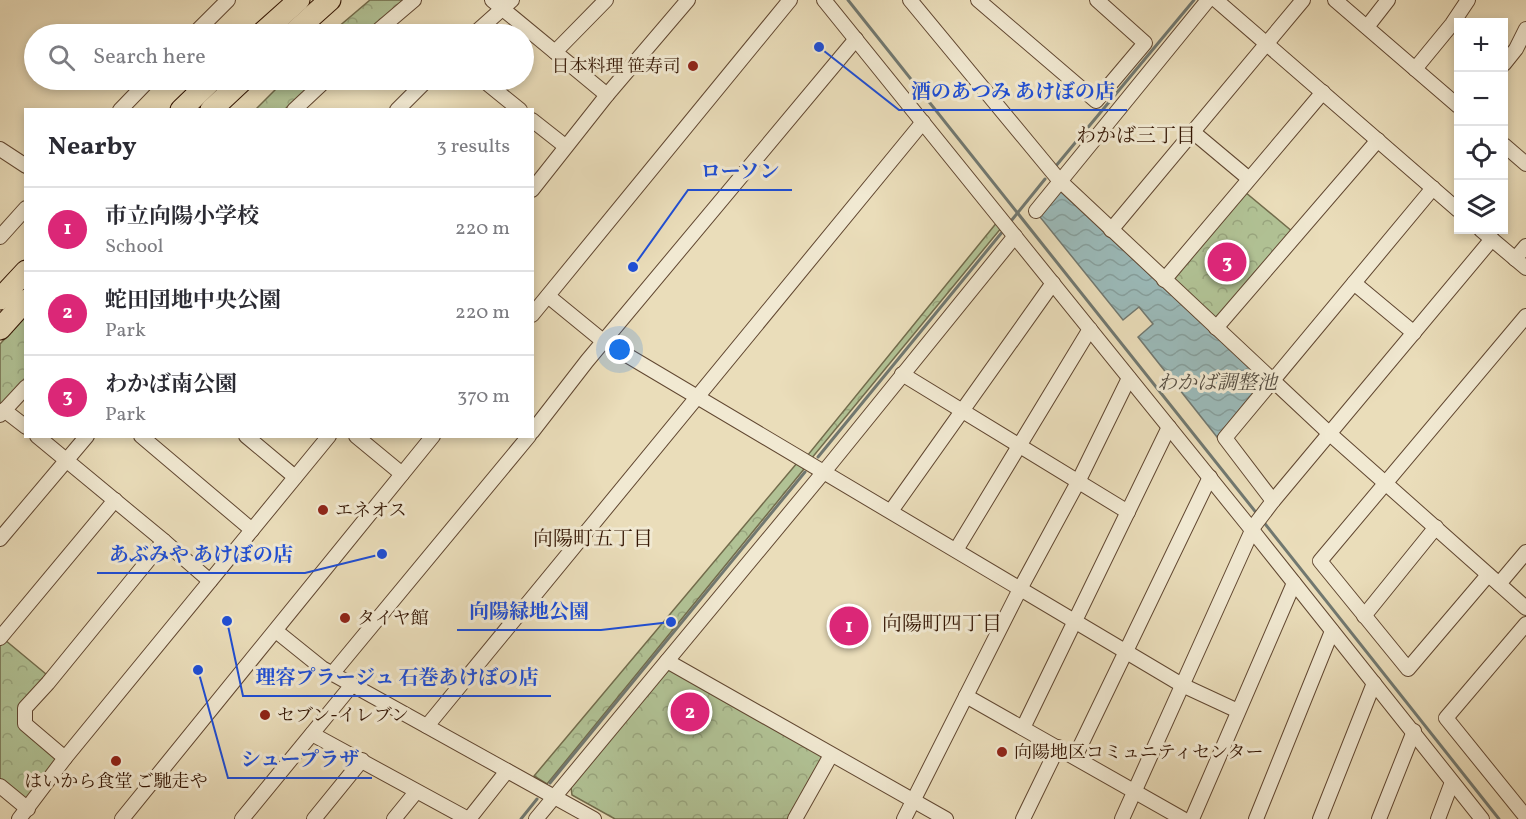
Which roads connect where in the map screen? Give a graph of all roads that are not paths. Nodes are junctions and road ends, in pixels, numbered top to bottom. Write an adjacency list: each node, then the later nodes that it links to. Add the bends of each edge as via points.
1 (228, 0): 19 (street)
2 (299, 0): 20 (highway)
3 (330, 0): 21 (highway)
4 (414, 0): 22 (street)
5 (606, 0): 30 (street)
6 (688, 0): 40 (street)
7 (790, 0): 75 (street)
8 (824, 0): 28 (street)
9 (910, 0): 58 (street)
10 (978, 0): 11 (street, via 1096,101 1145,43)
11 (1096, 0)
12 (1208, 0): 58 (street)
13 (1216, 0): 29 (street)
14 (1304, 0): 29 (street)
15 (1335, 0): 25 (street)
16 (1388, 0): 25 (street)
17 (1467, 0): 32 (street)
18 (502, 3): 23 (street); 24 (street)
19 (204, 24)
20 (272, 24)
21 (303, 24)
22 (386, 24)
23 (483, 24)
24 (525, 24)
25 (1367, 27): 32 (street)
26 (1526, 29): 31 (street)
27 (534, 33): 30 (street)
28 (856, 39): 49 (street); 84 (street)
29 (1266, 44): 39 (street); 50 (street)
30 (555, 52): 40 (street)
31 (1508, 58)
32 (1415, 69): 41 (street)
33 (140, 90): 44 (street)
34 (202, 90): 45 (highway)
35 (232, 90): 46 (highway)
36 (318, 90): 43 (street)
37 (419, 90): 42 (street)
38 (495, 90): 47 (street)
39 (1323, 92): 51 (street); 57 (street)
40 (607, 95): 52 (street)
41 (1454, 103)
42 (406, 106)
43 (304, 107)
44 (122, 108)
45 (183, 108)
46 (213, 108)
47 (518, 108)
48 (534, 122): 52 (street)
49 (923, 122): 66 (street); 89 (street)
50 (1193, 132): 57 (street); 64 (street)
51 (1378, 140): 60 (street); 80 (street)
52 (565, 146): 59 (street)
53 (0, 149): 56 (street)
54 (1508, 149): 55 (street)
55 (1526, 164)
56 (24, 165)
57 (1248, 178): 72 (street)
58 (1059, 180): 63 (street); 64 (street)
59 (534, 187)
60 (1433, 188): 61 (street); 74 (street)
61 (1454, 206)
62 (24, 210): 67 (street)
63 (1036, 211)
64 (1111, 231): 72 (street)
65 (1486, 234): 68 (street)
66 (1015, 236): 73 (street); 85 (street)
67 (0, 237)
68 (1492, 239): 70 (street); 83 (street)
69 (1526, 246): 70 (street)
70 (1521, 263)
71 (24, 273): 76 (highway)
72 (1164, 279): 80 (street)
73 (1053, 283): 82 (street); 90 (street)
74 (1354, 283): 83 (street); 87 (street)
75 (548, 296): 78 (street); 84 (street)
76 (0, 299)
77 (24, 302): 81 (highway)
78 (534, 313)
79 (1526, 316): 111 (street)
80 (1216, 328): 87 (street)
81 (0, 329)
82 (1090, 329): 86 (street); 104 (street)
83 (1414, 333): 95 (street)
84 (603, 341): 89 (street); 94 (street)
85 (902, 374): 90 (street); 106 (street)
86 (1130, 378): 93 (street); 110 (street)
87 (1272, 381): 95 (street); 113 (street, via 1225,438)
88 (24, 389): 91 (street)
89 (696, 398): 106 (street); 142 (street)
90 (961, 411): 104 (street); 114 (street)
91 (2, 412): 92 (street)
92 (24, 426)
93 (1169, 427): 109 (street); 115 (street)
94 (534, 429)
95 (1329, 434): 111 (street); 113 (street)
96 (39, 438): 105 (street)
97 (85, 438): 105 (street)
98 (143, 438): 118 (street)
99 (248, 438): 108 (street)
100 (326, 438): 108 (street)
101 (358, 438): 107 (street)
102 (431, 438): 107 (street)
103 (527, 438): 136 (street)
104 (1019, 446): 110 (street); 121 (street)
105 (66, 460): 112 (street); 119 (street)
106 (823, 472): 114 (street); 135 (street)
107 (402, 474): 131 (street)
108 (295, 477): 118 (street)
109 (1210, 477): 117 (street); 134 (street)
110 (1078, 482): 115 (street); 126 (street)
111 (1386, 483): 116 (street); 128 (street, via 1320,561)
112 (115, 500): 120 (street); 133 (street)
113 (1270, 505): 117 (street)
114 (891, 511): 121 (street)
115 (1128, 512): 129 (street)
116 (1436, 527): 123 (street); 128 (street)
117 (1253, 528): 125 (street); 139 (street)
118 (252, 530): 124 (street)
119 (0, 539)
120 (165, 541): 124 (street); 149 (street, via 25,708 25,724)
121 (956, 550): 126 (street)
122 (1526, 552): 123 (street)
123 (1493, 579): 127 (street); 128 (street, via 1408,669)
124 (210, 581): 149 (street)
125 (1294, 583): 132 (street); 141 (street)
126 (1020, 589): 129 (street); 140 (street)
127 (1526, 608)
128 (1364, 616)
129 (1074, 621): 134 (street); 143 (street)
130 (1526, 624): 159 (street, via 1446,718)
131 (276, 631): 136 (street); 160 (street)
132 (1332, 632): 137 (street); 174 (street)
133 (0, 638)
134 (1125, 651): 139 (street); 148 (street)
135 (667, 661): 147 (street); 156 (street)
136 (332, 674): 138 (street)
137 (1374, 683): 144 (street); 175 (street)
138 (352, 685): 142 (street); 145 (street)
139 (1182, 685): 141 (street); 155 (street)
140 (966, 696): 143 (street); 157 (street)
141 (1238, 711): 173 (street)
142 (427, 726): 151 (street)
143 (1023, 728): 146 (street)
144 (1414, 732): 152 (street); 176 (street)
145 (312, 734): 150 (street); 161 (street)
146 (1058, 747): 148 (street); 170 (street)
147 (831, 755): 157 (street); 167 (street)
148 (1075, 757): 155 (street)
149 (65, 758): 158 (street)
150 (362, 760): 154 (street); 162 (street)
151 (507, 771): 156 (street); 164 (street)
152 (1452, 782): 177 (street); 178 (street)
153 (0, 786): 158 (street)
154 (416, 792): 163 (street); 164 (street)
155 (1135, 793): 171 (street); 172 (street)
156 (554, 797): 165 (street); 166 (street)
157 (914, 801): 168 (street); 169 (street)
158 (24, 814)
159 (1526, 817)
160 (122, 819)
161 (242, 819)
162 (314, 819)
163 (394, 819)
164 (468, 819)
165 (536, 819)
166 (594, 819)
167 (795, 819)
168 (904, 819)
169 (946, 819)
170 (1023, 819)
171 (1122, 819)
172 (1184, 819)
173 (1192, 819)
174 (1256, 819)
175 (1320, 819)
176 (1379, 819)
177 (1438, 819)
178 (1482, 819)

